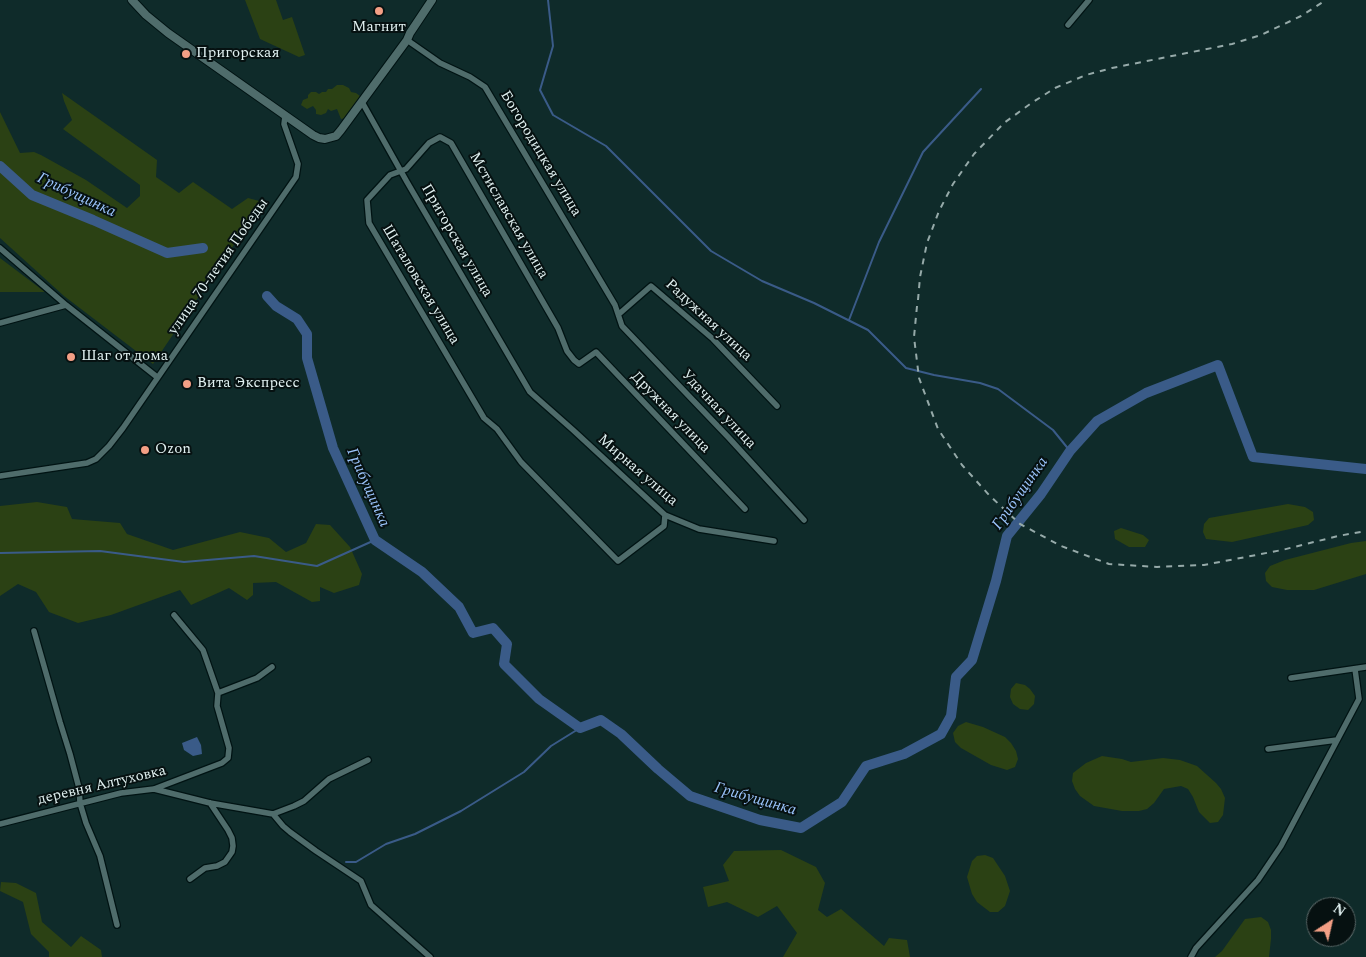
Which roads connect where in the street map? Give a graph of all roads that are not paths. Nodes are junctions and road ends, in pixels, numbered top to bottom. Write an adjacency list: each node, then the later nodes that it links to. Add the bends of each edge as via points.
1 (132, 0): 7 (street, via 168,32)
2 (432, 0): 5 (street)
3 (1089, 0): 4 (street)
4 (1068, 25)
5 (407, 40): 6 (street); 11 (street, Богородицкая улица, via 485,87)
6 (362, 102): 7 (street, via 336,136 325,139 312,135); 8 (street, Пригорская улица)
7 (285, 116): 14 (street, улица 70-летия Победы, via 284,124 298,164 296,177)
8 (400, 170): 13 (street, Мстиславская улица, via 406,169 434,140 440,137 451,143); 15 (street, Пригорская улица); 19 (street, Шаталовская улица, via 390,175 367,200 369,223 484,418 497,429 528,469 618,561 664,526)
9 (0, 248): 10 (street)
10 (66, 305): 12 (street); 14 (street)
11 (619, 314): 16 (street, Радужная улица, via 650,286 713,339); 20 (street, Удачная улица, via 622,326)
12 (0, 323)
13 (574, 360): 18 (street, Дружная улица, via 579,364 596,352)
14 (157, 377): 17 (street, улица 70-летия Победы, via 123,428 96,459)
15 (530, 392): 19 (street, Мирная улица)
16 (777, 406)
17 (0, 476)
18 (745, 509)
19 (665, 515): 21 (street, Мирная улица, via 699,528)
20 (804, 520)
21 (774, 541)
22 (174, 615): 28 (street, деревня Алтуховка, via 203,650)
23 (34, 631): 33 (street, via 70,754)
24 (272, 667): 28 (street, via 257,678)
25 (1366, 667): 26 (street)
26 (1354, 668): 27 (street); 29 (street, via 1359,699)
27 (1291, 678)
28 (218, 693): 32 (street, деревня Алтуховка, via 218,706 229,748 228,758)
29 (1338, 740): 30 (street); 40 (street, via 1281,846 1258,880)
30 (1268, 749)
31 (368, 760): 35 (street, via 329,779 299,804)
32 (154, 789): 33 (street, деревня Алтуховка, via 121,792); 34 (street)
33 (80, 802): 36 (street, деревня Алтуховка); 38 (street, via 100,856)
34 (210, 803): 35 (street); 37 (street, via 232,838 232,852 225,862 205,868)
35 (272, 814): 39 (street, via 296,837 361,881 371,905)
36 (0, 824)
37 (190, 879)
38 (117, 926)
39 (430, 957)
40 (1191, 957)

